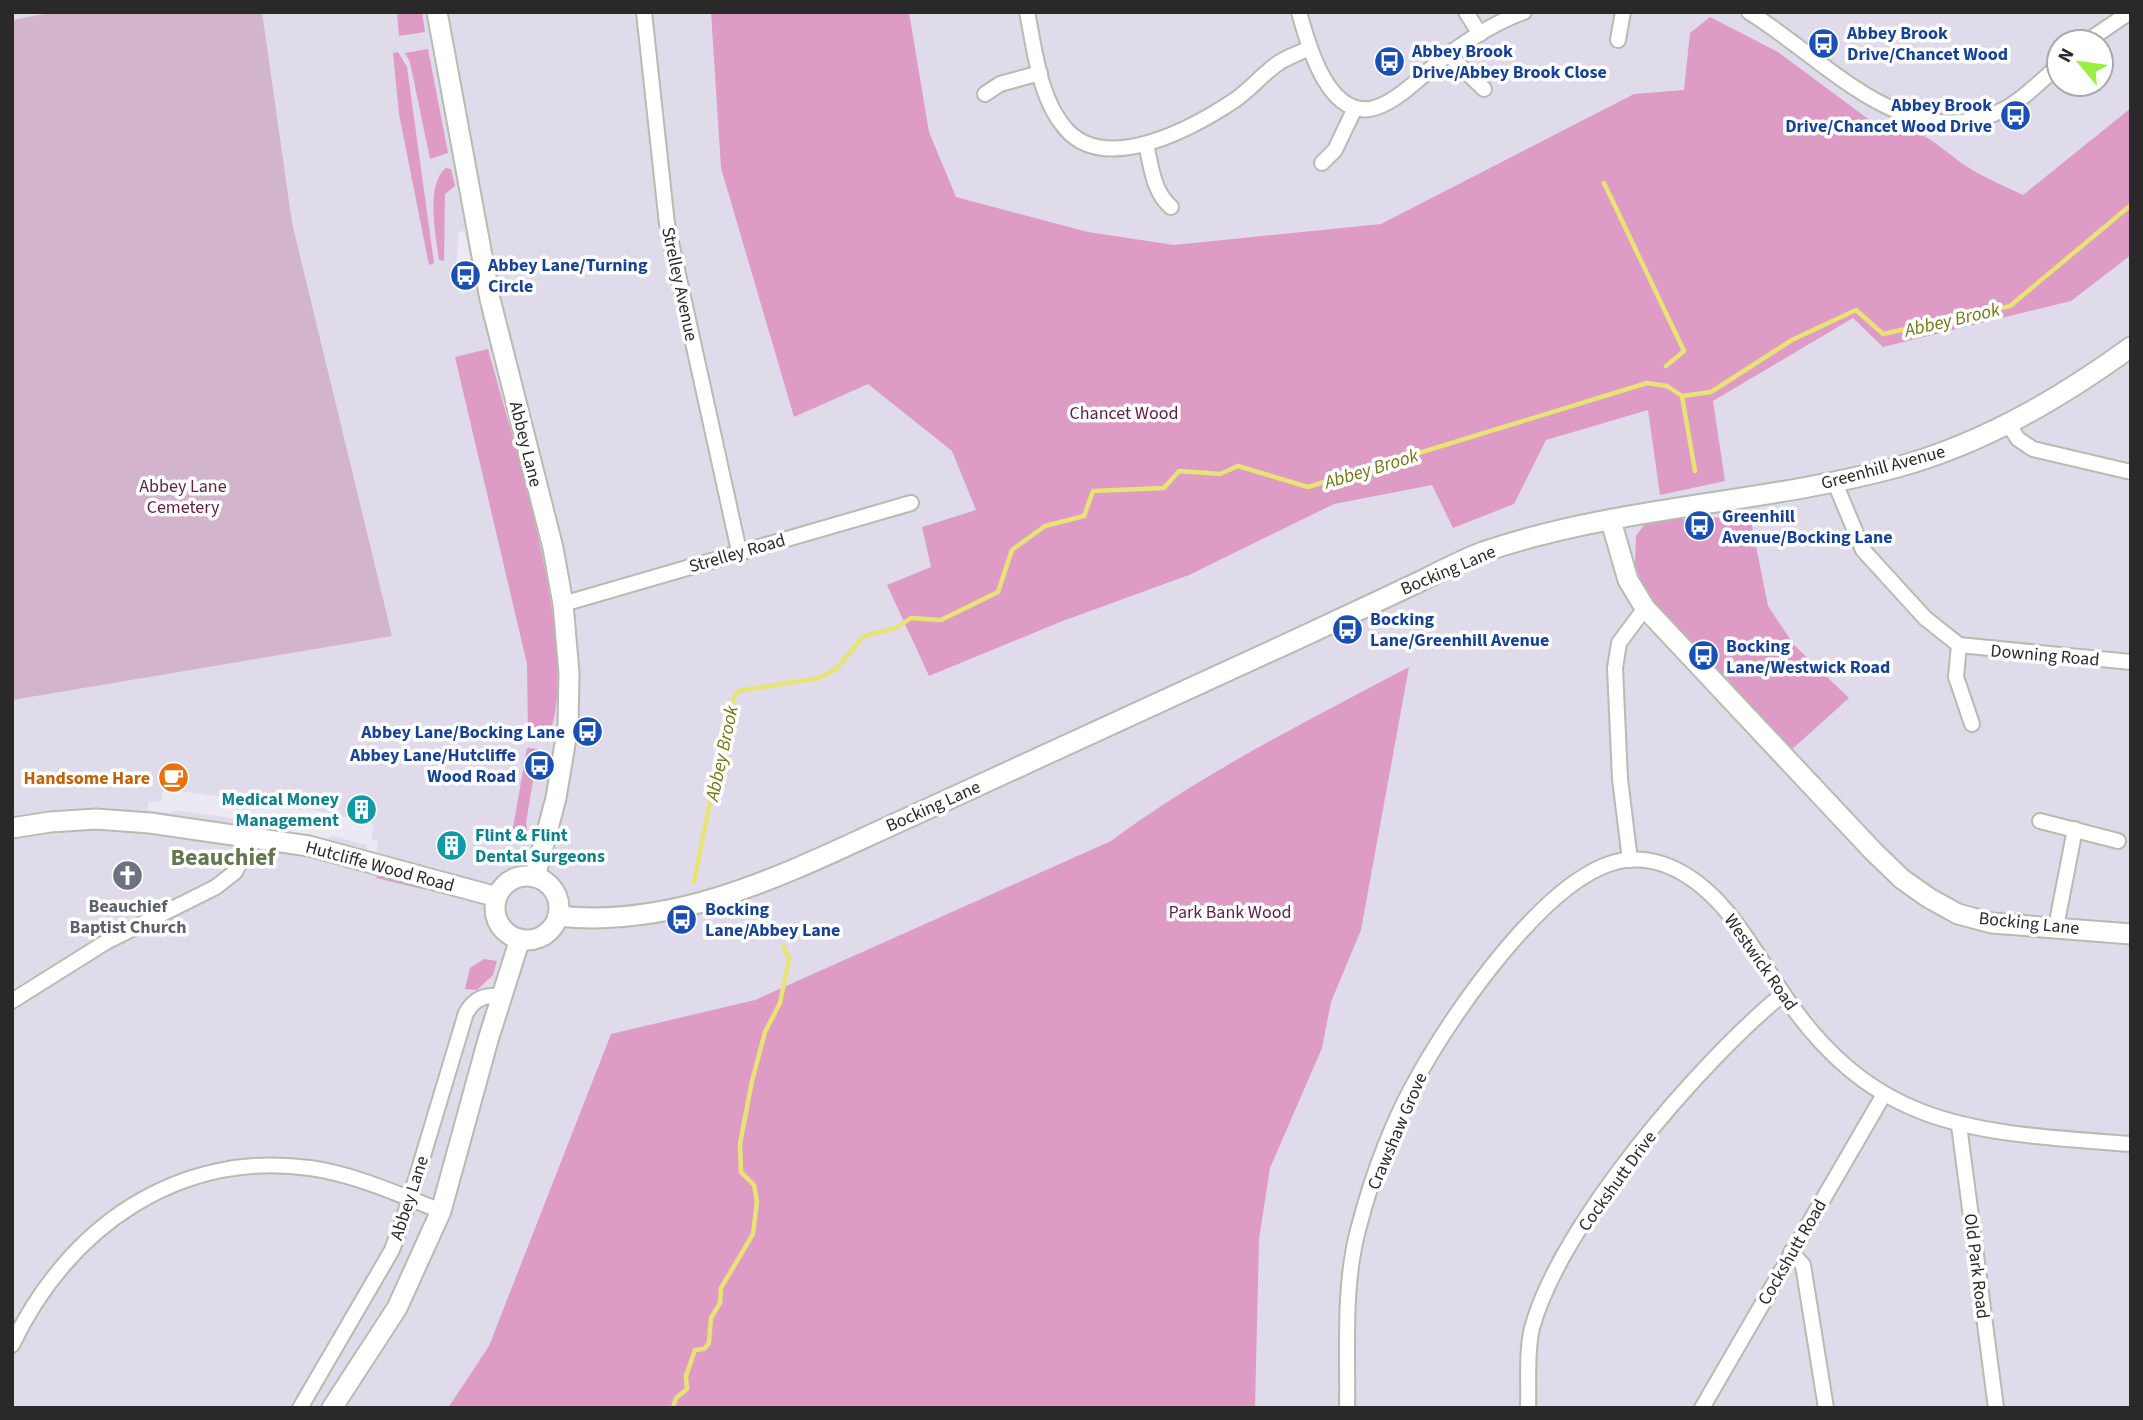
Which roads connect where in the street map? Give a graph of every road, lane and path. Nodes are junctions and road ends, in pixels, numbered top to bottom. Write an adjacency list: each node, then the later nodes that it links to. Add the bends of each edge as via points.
1 (437, 12): 30 (street, Abbey Lane, via 489,299)
2 (644, 12): 29 (street, Strelley Avenue, via 667,224)
3 (1027, 12): 15 (street)
4 (1299, 12): 13 (street)
5 (1466, 12): 11 (street)
6 (1524, 12): 11 (street)
7 (1623, 12): 12 (street)
8 (1749, 12): 16 (street, via 1880,102 1933,123 1961,123 2005,109)
9 (2130, 12): 10 (street)
10 (2107, 28)
11 (1480, 34): 14 (street)
12 (1618, 40)
13 (1309, 48): 19 (street, via 1338,99); 20 (street, via 1280,62 1207,118 1177,135)
14 (1448, 54): 17 (street); 19 (street, via 1387,102 1368,110)
15 (1040, 73): 18 (street, via 1000,84); 20 (street, via 1057,116 1076,139 1100,146)
16 (2045, 76)
17 (1484, 89)
18 (985, 94)
19 (1355, 108): 21 (street, via 1335,150)
20 (1146, 144): 22 (street, via 1160,196)
21 (1322, 163)
22 (1171, 207)
23 (2131, 347): 24 (street, Greenhill Avenue, via 2088,379)
24 (2010, 425): 25 (street, via 2018,439 2033,449); 26 (street, Greenhill Avenue, via 1901,466)
25 (2131, 472)
26 (1835, 482): 28 (street, Greenhill Avenue); 32 (street, via 1863,550 1926,618)
27 (911, 503): 29 (street, Strelley Road)
28 (1611, 521): 31 (street, Bocking Lane, via 1628,580); 43 (street, Bocking Lane, via 1479,553 740,891 631,917)
29 (739, 551): 30 (street, Strelley Road)
30 (563, 604): 41 (street, Abbey Lane, via 568,726 556,798)
31 (1645, 608): 40 (street, via 1619,643 1615,668 1620,779); 44 (street, Bocking Lane, via 1902,879 1958,914 1992,923)
32 (1959, 645): 33 (street, Downing Road); 34 (street, via 1956,677)
33 (2131, 662)
34 (1972, 724)
35 (2040, 821): 37 (street)
36 (12, 828): 38 (street, Hutcliffe Wood Road, via 96,819)
37 (2075, 829): 39 (street); 44 (street)
38 (249, 838): 42 (street, Hutcliffe Wood Road, via 341,854); 49 (street, via 234,872 216,887 106,942)
39 (2118, 841)
40 (1630, 859): 47 (street, Westwick Road, via 1664,864 1707,889); 59 (street, Crawshaw Grove, via 1595,870 1547,907 1476,987 1421,1071 1391,1135 1358,1231 1349,1290)
41 (535, 877): 42 (street, via 512,879); 43 (street, via 554,891)
42 (496, 897): 46 (street, via 499,925)
43 (558, 916): 46 (street, via 544,936)
44 (2056, 927): 45 (street, Bocking Lane)
45 (2131, 934)
46 (520, 939): 48 (street, Abbey Lane)
47 (1783, 994): 50 (street, Westwick Road, via 1830,1053); 60 (street, Cockshutt Drive, via 1746,1025 1660,1121 1573,1241 1543,1297 1531,1331)
48 (503, 996): 53 (street, Abbey Lane, via 485,996 466,1013); 54 (street, Abbey Lane)
49 (12, 1001)
50 (1883, 1096): 51 (street, Westwick Road); 55 (street, Cockshutt Road)
51 (1959, 1125): 52 (street, Westwick Road); 63 (street, Old Park Road)
52 (2131, 1144)
53 (410, 1199): 54 (street); 56 (street, via 313,1168 232,1166 196,1174 162,1188 94,1233 63,1264); 57 (street, Abbey Lane, via 392,1250)
54 (441, 1211): 58 (street, Abbey Lane, via 397,1308)
55 (1791, 1252): 61 (street, Cockshutt Road); 62 (street, via 1803,1265)
56 (12, 1345)
57 (299, 1408)
58 (332, 1408)
59 (1347, 1408)
60 (1528, 1408)
61 (1702, 1408)
62 (1826, 1408)
63 (1996, 1408)

